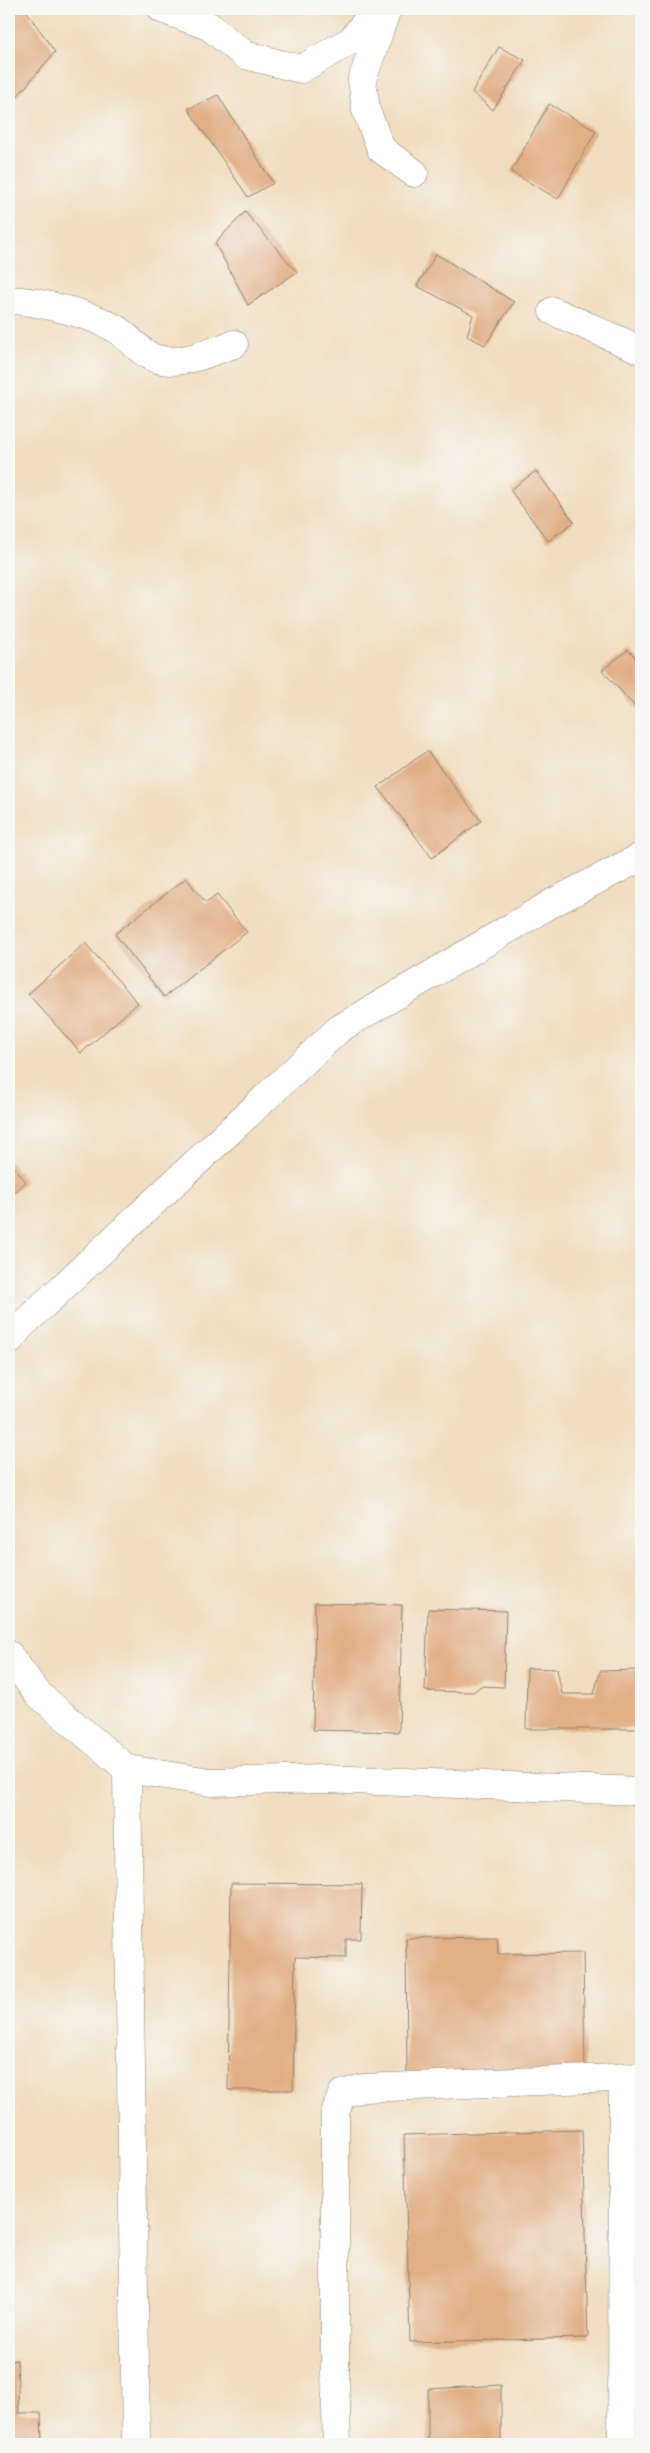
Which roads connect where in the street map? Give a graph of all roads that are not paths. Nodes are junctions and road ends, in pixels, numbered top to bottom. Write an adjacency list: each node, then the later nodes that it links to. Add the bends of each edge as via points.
1 (162, 9): 2 (street, via 209,26 245,56 301,69 352,40)
2 (375, 9)
3 (387, 9): 4 (street, via 362,80 366,110 381,149)
4 (414, 173)
5 (9, 300): 7 (street, via 31,301 76,313 115,329 148,357 170,361 191,358)
6 (552, 312): 8 (street)
7 (234, 344)
8 (641, 350)
9 (641, 857): 10 (street, via 554,902 339,1030 20,1327)
10 (9, 1341)
11 (9, 1655): 12 (street, via 37,1693)
12 (127, 1769): 13 (street, via 210,1782 324,1780); 15 (street)
13 (641, 1790)
14 (632, 2077): 16 (street, via 363,2088 342,2094 335,2113); 17 (street)
15 (136, 2444)
16 (337, 2444)
17 (622, 2444)

